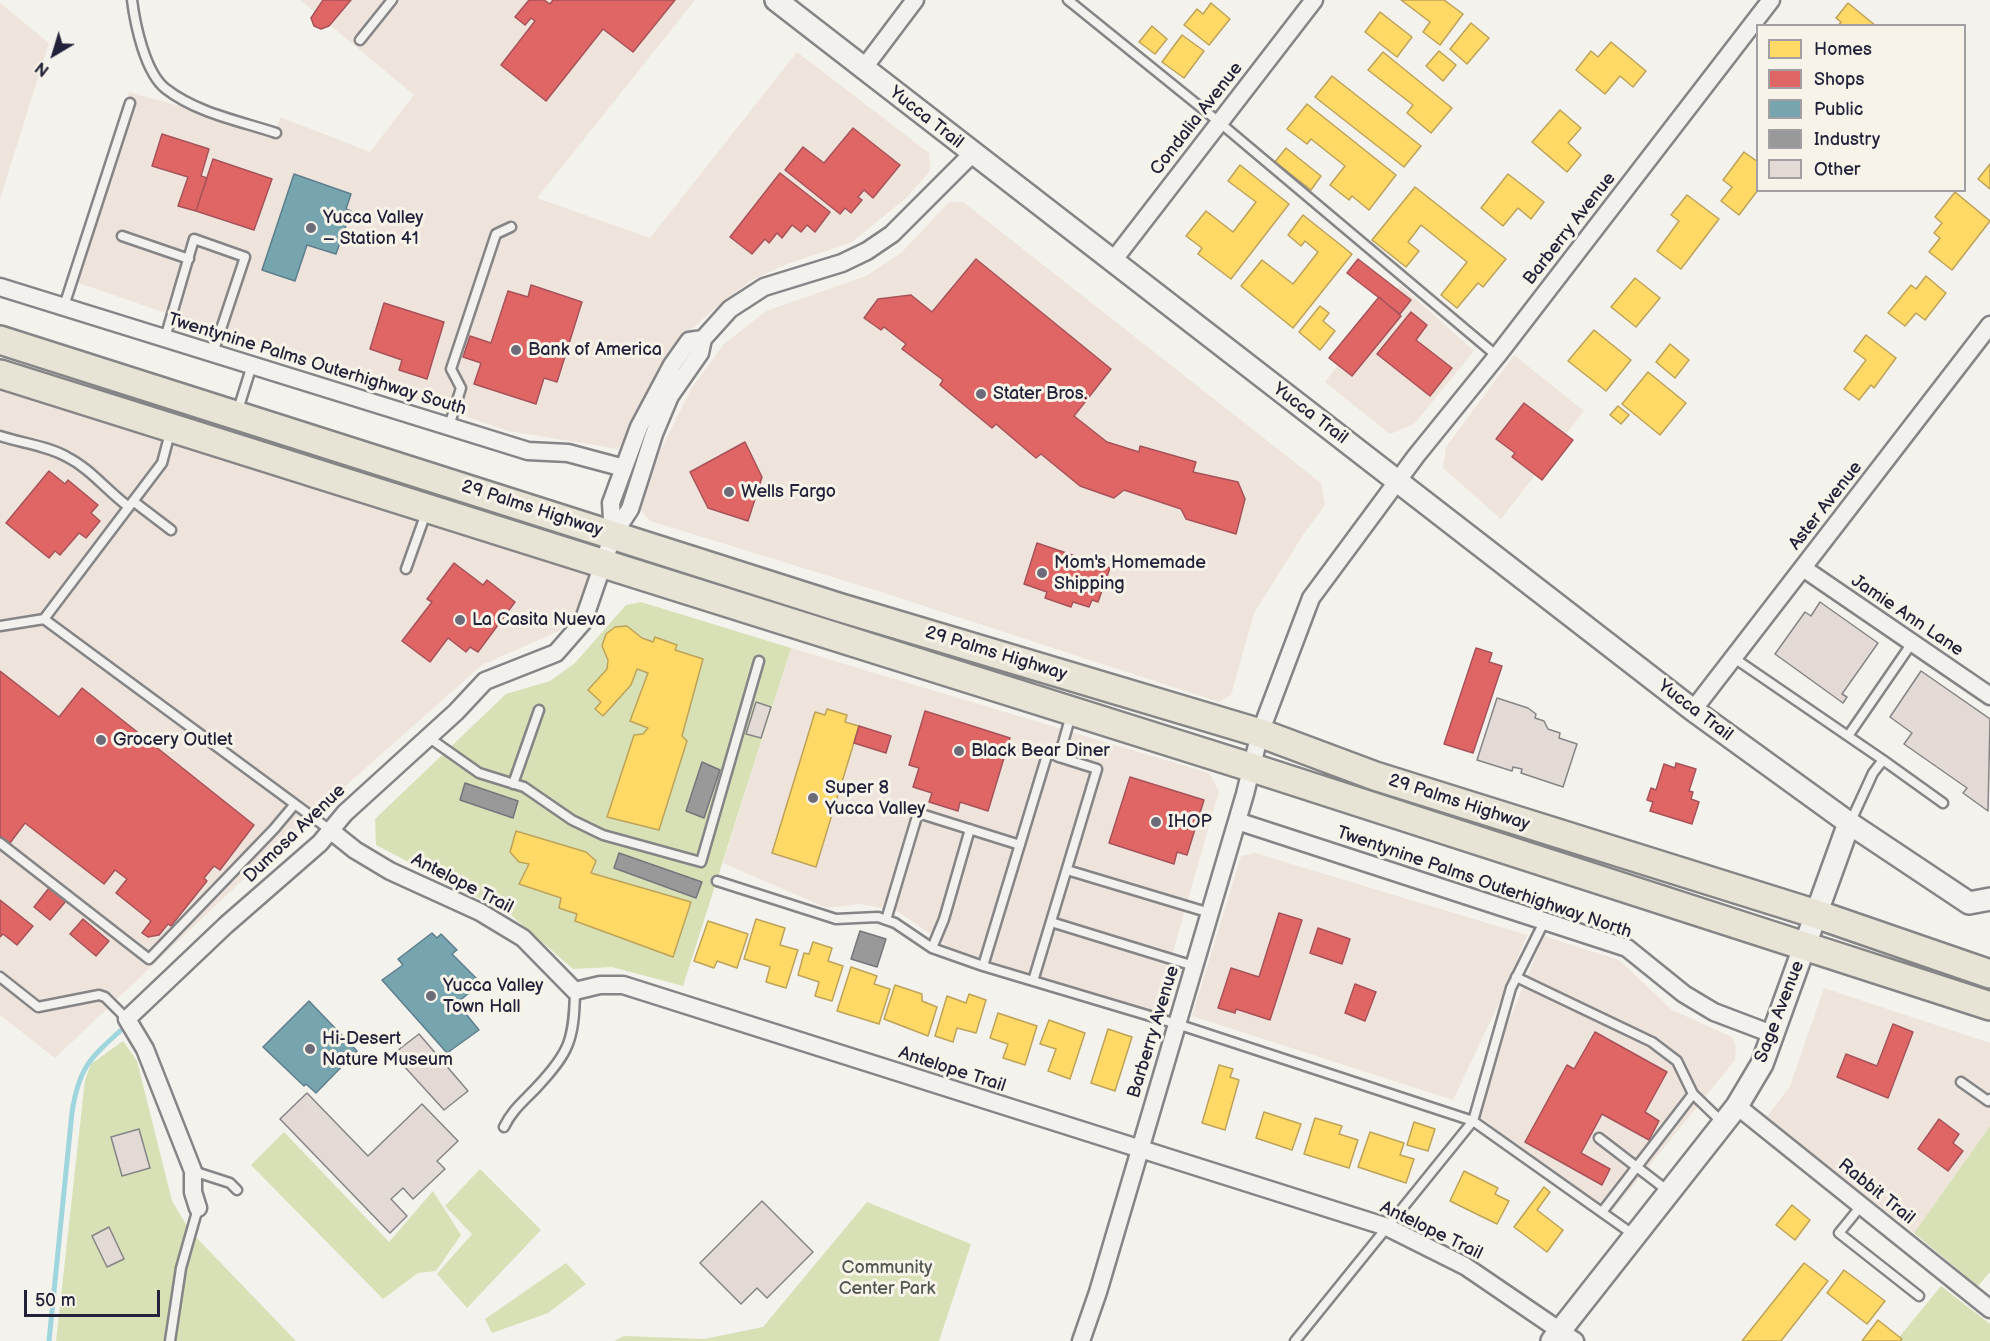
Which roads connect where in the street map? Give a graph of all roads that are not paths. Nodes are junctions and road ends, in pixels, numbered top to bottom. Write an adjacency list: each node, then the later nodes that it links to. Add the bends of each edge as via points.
1 (132, 0): 12 (lane, via 136,30 164,88 198,107)
2 (392, 0): 8 (lane)
3 (776, 0): 9 (street, Yucca Trail)
4 (915, 0): 9 (street)
5 (1068, 0): 11 (lane)
6 (1314, 0): 11 (street, Condalia Avenue)
7 (1771, 0): 25 (street, Barberry Avenue)
8 (360, 40)
9 (863, 69): 13 (street, Yucca Trail)
10 (130, 103): 19 (lane)
11 (1219, 122): 17 (street, Condalia Avenue); 25 (lane)
12 (276, 133)
13 (972, 154): 17 (street, Yucca Trail); 22 (street, Dumosa Avenue, via 883,240 842,263 764,287 730,309)
14 (511, 227): 29 (lane, via 496,234 451,369 461,388)
15 (122, 236): 16 (lane)
16 (189, 259): 21 (lane); 24 (lane, via 194,239 245,257)
17 (1112, 262): 33 (street, Yucca Trail)
18 (0, 287): 19 (street, Twentynine Palms Outerhighway South)
19 (63, 306): 21 (street, Twentynine Palms Outerhighway South)
20 (1990, 325): 39 (street, Aster Avenue)
21 (165, 338): 24 (street, Twentynine Palms Outerhighway South)
22 (703, 339): 32 (street, Dumosa Avenue, via 690,341 672,364 639,427); 37 (street, Dumosa Avenue, via 700,353 670,396 630,509)
23 (0, 340): 28 (main road, 29 Palms Highway)
24 (213, 353): 26 (street, Twentynine Palms Outerhighway South)
25 (1497, 356): 33 (street, Barberry Avenue)
26 (252, 365): 28 (lane); 29 (street, Twentynine Palms Outerhighway South)
27 (0, 374): 30 (main road, 29 Palms Highway)
28 (236, 416): 37 (main road, 29 Palms Highway)
29 (449, 426): 32 (street, Twentynine Palms Outerhighway South, via 528,451 568,453)
30 (171, 429): 34 (lane, via 162,463); 35 (main road, 29 Palms Highway)
31 (0, 436): 34 (lane, via 66,456 90,472 106,490)
32 (624, 468): 37 (street, Dumosa Avenue, via 611,503)
33 (1399, 482): 48 (street, Yucca Trail); 50 (street, Barberry Avenue, via 1311,598)
34 (131, 504): 36 (lane); 41 (lane)
35 (427, 510): 38 (main road, 29 Palms Highway); 40 (lane)
36 (171, 530)
37 (613, 535): 38 (street, Dumosa Avenue); 50 (main road, 29 Palms Highway, via 838,607)
38 (604, 563): 49 (main road, 29 Palms Highway); 52 (street, Dumosa Avenue, via 583,622 556,653 485,681)
39 (1803, 568): 43 (street, Jamie Ann Lane); 44 (street, Aster Avenue)
40 (406, 569)
41 (45, 619): 42 (lane); 58 (lane)
42 (0, 626)
43 (1912, 644): 46 (street, Jamie Ann Lane); 51 (lane)
44 (1734, 658): 48 (street, Aster Avenue); 51 (lane)
45 (759, 661): 56 (lane, via 701,862 603,835)
46 (1990, 696)
47 (539, 710): 56 (lane)
48 (1693, 710): 60 (street, Yucca Trail)
49 (1072, 712): 53 (lane); 55 (main road, 29 Palms Highway)
50 (1260, 733): 55 (street, Barberry Avenue); 69 (main road, 29 Palms Highway, via 1374,776)
51 (1848, 736): 54 (lane)
52 (428, 737): 56 (lane, via 479,773); 62 (street, Dumosa Avenue)
53 (1059, 757): 64 (lane, via 1048,752); 65 (lane, via 1097,769)
54 (1883, 760): 57 (lane); 60 (lane)
55 (1253, 768): 59 (street, Barberry Avenue); 73 (main road, 29 Palms Highway)
56 (513, 784)
57 (1943, 803)
58 (295, 804): 62 (lane); 63 (lane, via 149,959)
59 (1238, 821): 68 (street, Barberry Avenue); 72 (street, Twentynine Palms Outerhighway North)
60 (1849, 823): 67 (street, via 1969,903); 69 (street, Sage Avenue)
61 (970, 829): 64 (lane); 70 (lane, via 918,813); 74 (lane)
62 (330, 830): 81 (street, Antelope Trail, via 390,871 480,912 523,938); 83 (street, Dumosa Avenue)
63 (0, 843)
64 (1020, 845): 75 (lane)
65 (1067, 870): 68 (lane); 71 (lane)
66 (717, 881): 70 (lane, via 836,919)
67 (1990, 899)
68 (1210, 913): 76 (street, Barberry Avenue)
69 (1816, 914): 73 (street, Sage Avenue); 77 (main road, 29 Palms Highway)
70 (886, 920): 74 (lane)
71 (1051, 922): 76 (lane); 80 (lane)
72 (1544, 922): 79 (lane); 85 (street, Twentynine Palms Outerhighway North, via 1627,948 1684,994 1714,1012)
73 (1805, 947): 82 (main road, 29 Palms Highway); 85 (street, Sage Avenue)
74 (932, 948): 75 (lane)
75 (984, 966): 80 (lane)
76 (1194, 966): 84 (street, Barberry Avenue)
77 (1990, 974)
78 (0, 977): 83 (lane, via 38,1006 99,995)
79 (1516, 977): 87 (lane, via 1652,1042 1677,1061); 90 (lane)
80 (1033, 981): 84 (lane)
81 (575, 991): 92 (lane, via 571,1041 560,1060 511,1113); 94 (street, Antelope Trail, via 600,984 623,985)
82 (1990, 1006)
83 (127, 1019): 96 (street, via 145,1049)
84 (1177, 1024): 90 (lane); 94 (street, Barberry Avenue)
85 (1772, 1034): 89 (street, Sage Avenue, via 1762,1064)
86 (1961, 1082): 88 (lane)
87 (1693, 1094): 91 (lane); 95 (lane)
88 (1990, 1099)
89 (1737, 1106): 91 (street, Sage Avenue); 99 (street, Rabbit Trail)
90 (1473, 1120): 101 (lane); 102 (lane)
91 (1723, 1123): 98 (street, Sage Avenue)
92 (504, 1127)
93 (1599, 1138): 95 (lane)
94 (1139, 1150): 102 (street, Antelope Trail); 108 (street, Barberry Avenue)
95 (1636, 1167): 98 (lane); 101 (lane)
96 (193, 1171): 97 (lane, via 230,1183); 100 (street)
97 (237, 1190)
98 (1669, 1192): 103 (street, Sage Avenue)
99 (1862, 1206): 104 (lane, via 1839,1233); 105 (street, Rabbit Trail)
100 (198, 1208): 107 (lane, via 181,1268)
101 (1602, 1212): 103 (lane)
102 (1387, 1227): 106 (street, Antelope Trail, via 1465,1266); 109 (lane)
103 (1634, 1235): 106 (street, Sage Avenue)
104 (1919, 1296)
105 (1990, 1309)
106 (1563, 1337)
107 (170, 1341)
108 (1081, 1341)
109 (1295, 1341)

